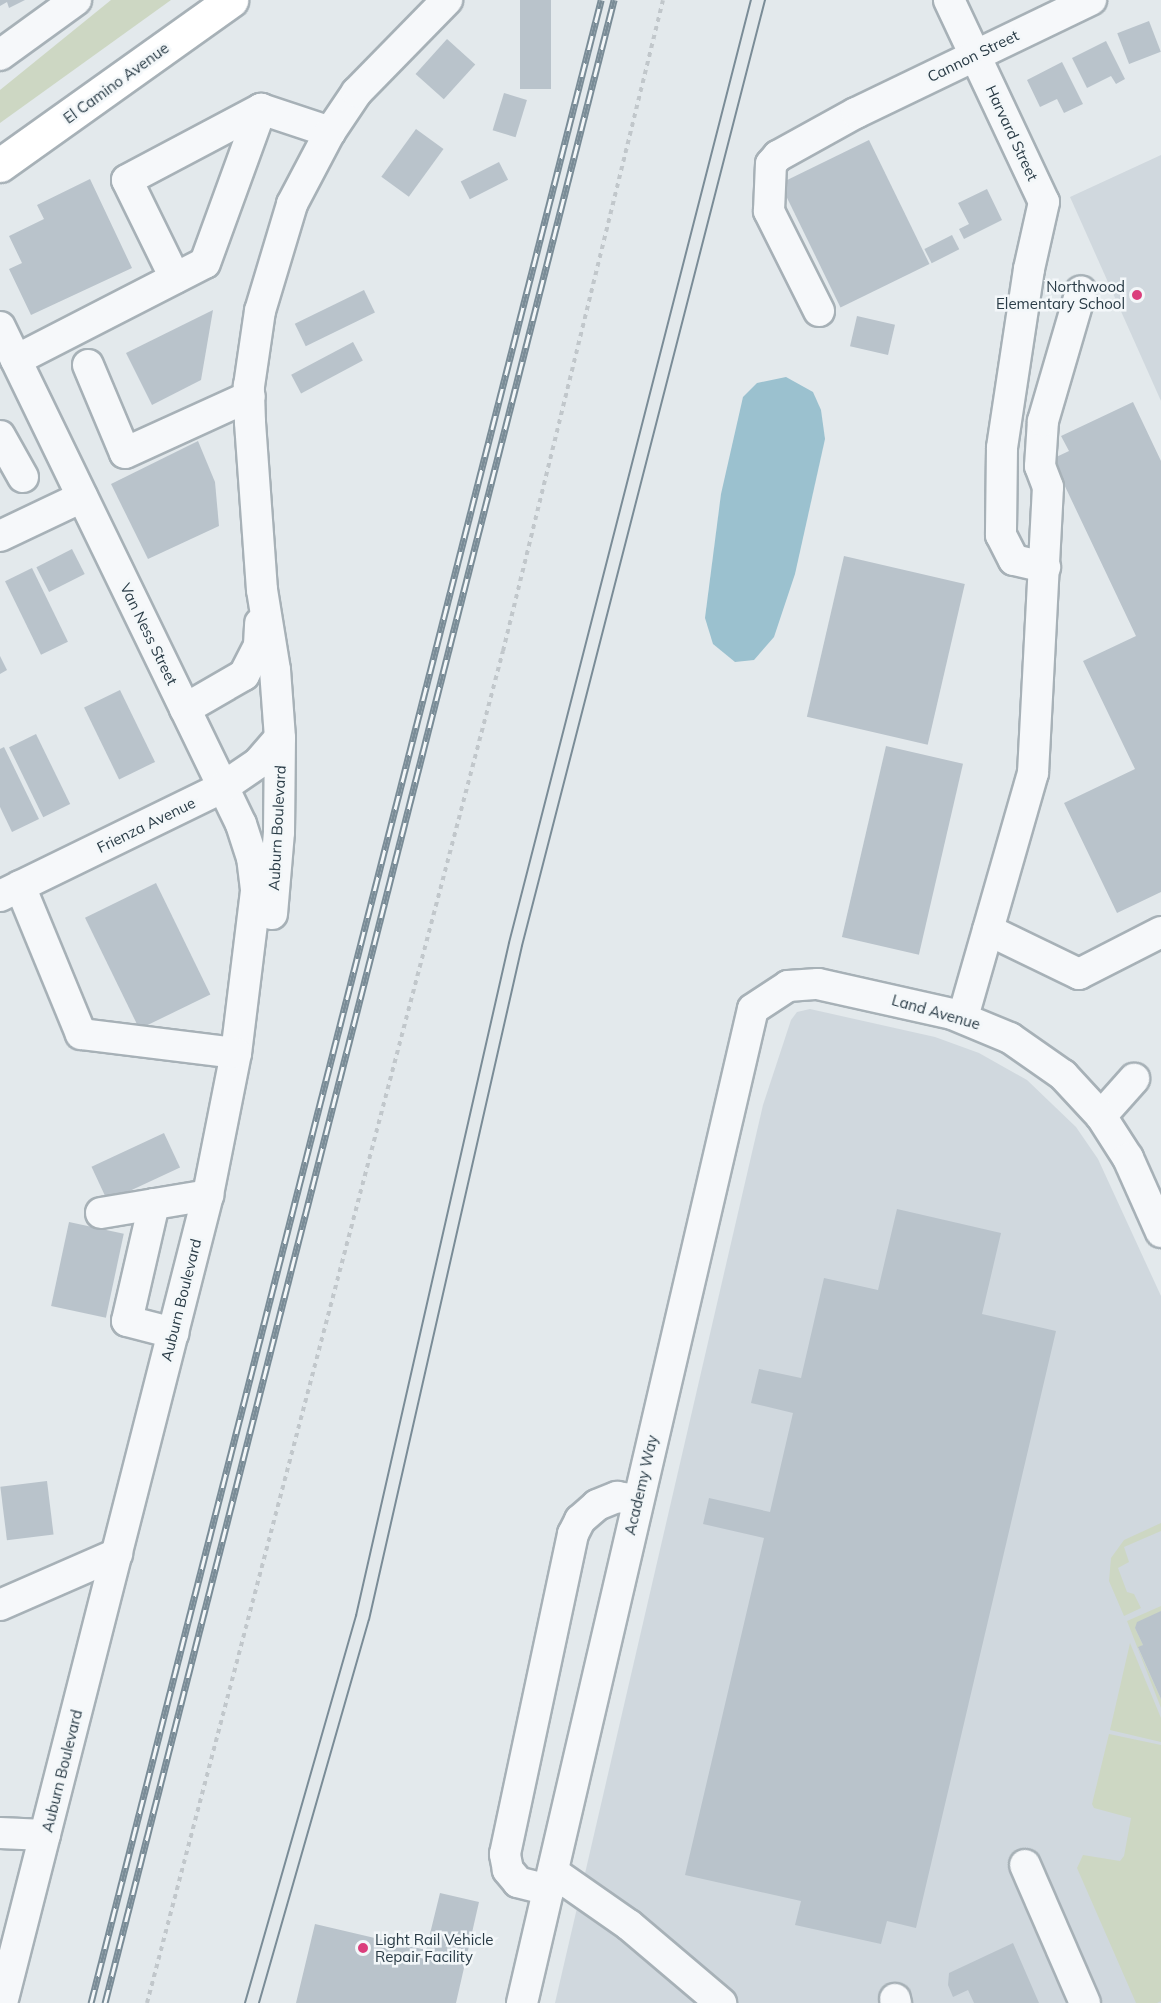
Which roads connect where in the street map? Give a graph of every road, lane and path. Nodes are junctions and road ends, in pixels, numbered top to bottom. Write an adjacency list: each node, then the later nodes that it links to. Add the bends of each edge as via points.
1 (76, 0): 7 (street)
2 (231, 0): 11 (main road, El Camino Avenue)
3 (447, 0): 10 (street, Auburn Boulevard, via 373,74)
4 (663, 0): 51 (path, via 503,651)
5 (949, 0): 8 (street, Harvard Street)
6 (1091, 0): 8 (street, Cannon Street)
7 (0, 55)
8 (976, 55): 14 (street, Cannon Street, via 856,113 778,156 771,164 769,211); 24 (street, Harvard Street, via 1044,202 1029,269 1002,448 1001,535 1014,560)
9 (261, 109): 10 (street); 12 (street, via 205,263); 12 (street, via 127,180)
10 (330, 132): 18 (street, Auburn Boulevard, via 292,204 268,277 253,348)
11 (0, 165)
12 (176, 278): 16 (street)
13 (1081, 291): 24 (street, via 1043,421 1040,466 1048,486)
14 (819, 311)
15 (1, 330): 16 (street, Van Ness Street)
16 (16, 360): 19 (street, Van Ness Street)
17 (88, 365): 18 (street, via 125,453)
18 (250, 396): 25 (street, Auburn Boulevard)
19 (41, 412): 20 (street); 22 (street, Van Ness Street)
20 (0, 434): 21 (street)
21 (23, 477)
22 (82, 497): 23 (street); 26 (street, Van Ness Street)
23 (0, 536)
24 (1045, 567): 30 (street, via 1033,773)
25 (262, 590): 26 (street, Auburn Boulevard, via 259,645 251,666 236,683); 27 (street, Auburn Boulevard, via 275,670)
26 (185, 709): 28 (street, Van Ness Street)
27 (280, 738): 28 (street, Frienza Avenue, via 258,764); 32 (street, Auburn Boulevard, via 280,820 271,924)
28 (223, 787): 29 (street, Frienza Avenue); 32 (street, Van Ness Street, via 252,857 256,891)
29 (10, 891): 35 (street, via 81,1034)
30 (988, 930): 31 (street, via 1079,974); 34 (street)
31 (1161, 932)
32 (251, 952): 35 (street, Auburn Boulevard)
33 (788, 986): 34 (street, Land Avenue, via 818,984); 43 (street, Academy Way, via 753,1009)
34 (963, 1017): 37 (street, Land Avenue, via 1040,1056)
35 (236, 1053): 38 (street, Auburn Boulevard)
36 (1134, 1079): 37 (street)
37 (1101, 1116): 41 (street, Land Avenue, via 1128,1158)
38 (208, 1195): 39 (street); 42 (street, Auburn Boulevard)
39 (154, 1204): 40 (street); 42 (street, via 127,1322)
40 (101, 1213)
41 (1161, 1232)
42 (173, 1333): 44 (street, Auburn Boulevard)
43 (638, 1500): 49 (street, Academy Way); 49 (street, via 617,1497 597,1505 580,1520 573,1534 505,1854 508,1870 518,1882)
44 (117, 1554): 45 (street); 47 (street, Auburn Boulevard)
45 (0, 1605)
46 (0, 1833): 47 (street)
47 (45, 1835): 50 (street, Auburn Boulevard)
48 (1025, 1865): 54 (street)
49 (551, 1881): 52 (street, Academy Way); 53 (street, via 629,1925)
50 (3, 1991)
51 (147, 2003)
52 (522, 2003)
53 (721, 2003)
54 (1086, 2003)

